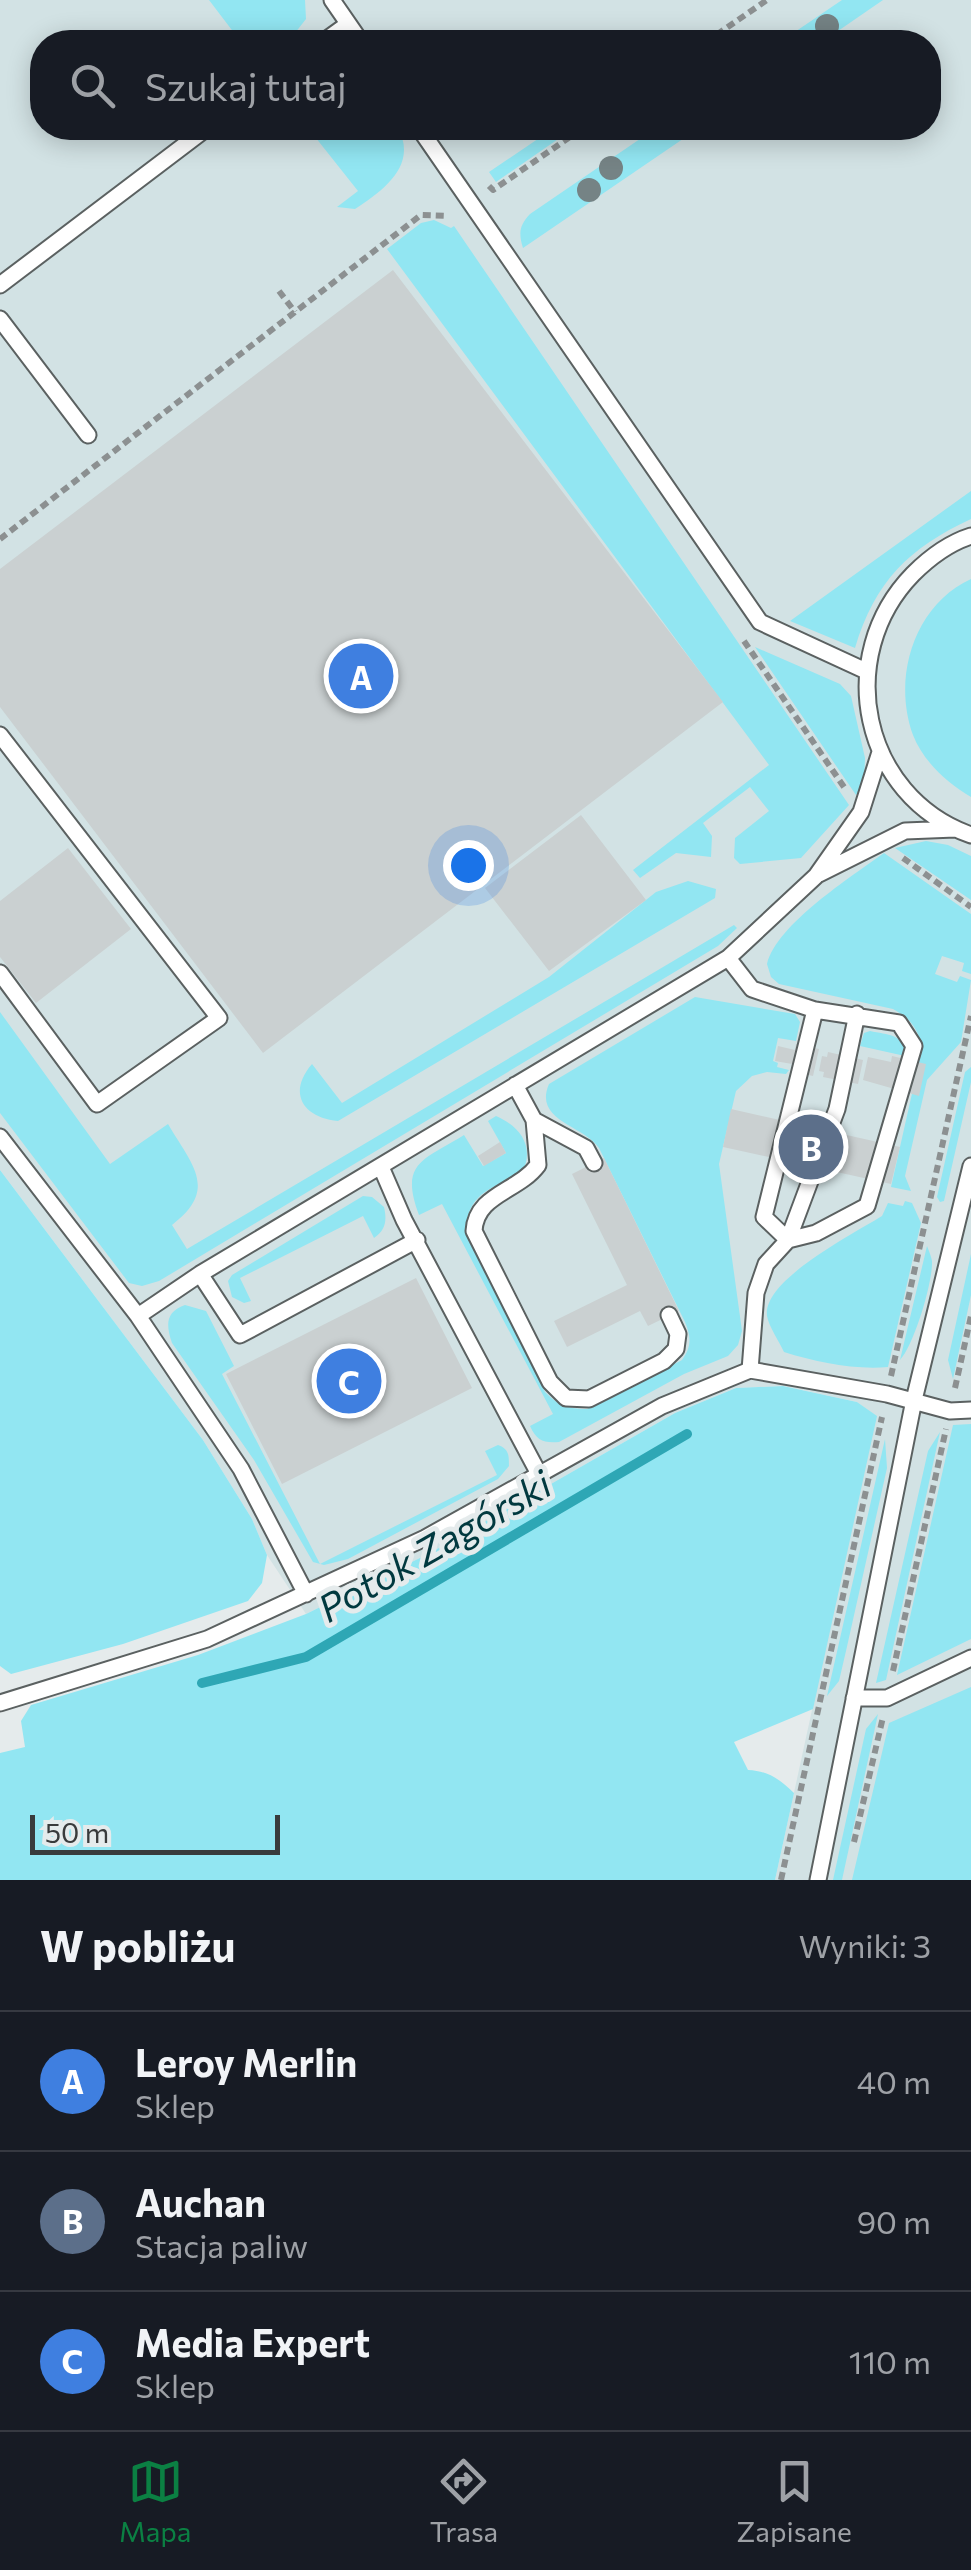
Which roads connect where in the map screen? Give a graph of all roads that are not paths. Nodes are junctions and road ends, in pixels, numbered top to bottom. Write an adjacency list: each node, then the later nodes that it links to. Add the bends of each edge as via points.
1 (332, 0): 2 (lane)
2 (348, 24): 3 (lane); 4 (lane)
3 (340, 30)
4 (352, 30)
5 (191, 140): 7 (lane)
6 (428, 140): 11 (lane, via 760,622)
7 (0, 285)
8 (0, 319): 9 (lane)
9 (88, 436)
10 (971, 536): 11 (lane, via 927,559 897,590 876,628)
11 (866, 671): 13 (lane, via 868,712)
12 (0, 735): 17 (lane, via 219,1018 97,1104)
13 (880, 752): 14 (lane, via 910,797); 15 (lane, via 860,812)
14 (963, 832): 15 (lane, via 904,831)
15 (816, 876): 16 (lane)
16 (728, 958): 18 (lane, via 752,989); 20 (lane)
17 (0, 973)
18 (815, 1010): 19 (lane); 27 (lane, via 764,1217)
19 (857, 1014): 27 (lane, via 836,1109); 27 (lane, via 899,1022 914,1046 868,1206)
20 (515, 1086): 21 (lane); 25 (lane)
21 (534, 1120): 23 (lane, via 586,1148); 30 (lane, via 538,1165 528,1179 482,1204 474,1230 550,1382 566,1398 589,1399 664,1361 676,1349 678,1334)
22 (0, 1137): 29 (lane)
23 (594, 1164)
24 (971, 1166): 32 (lane)
25 (381, 1167): 26 (lane); 28 (lane)
26 (417, 1240): 28 (lane, via 240,1335); 34 (lane)
27 (788, 1240): 31 (lane, via 766,1264 756,1293)
28 (200, 1274): 29 (lane)
29 (138, 1316): 35 (lane, via 241,1470)
30 (669, 1316)
31 (750, 1370): 32 (lane); 34 (lane, via 662,1406)
32 (914, 1400): 33 (lane); 37 (lane)
33 (971, 1410)
34 (538, 1474): 35 (lane)
35 (306, 1594): 38 (lane, via 207,1639)
36 (971, 1658): 37 (lane, via 887,1698)
37 (854, 1698): 39 (lane)
38 (0, 1703)
39 (818, 1880)

